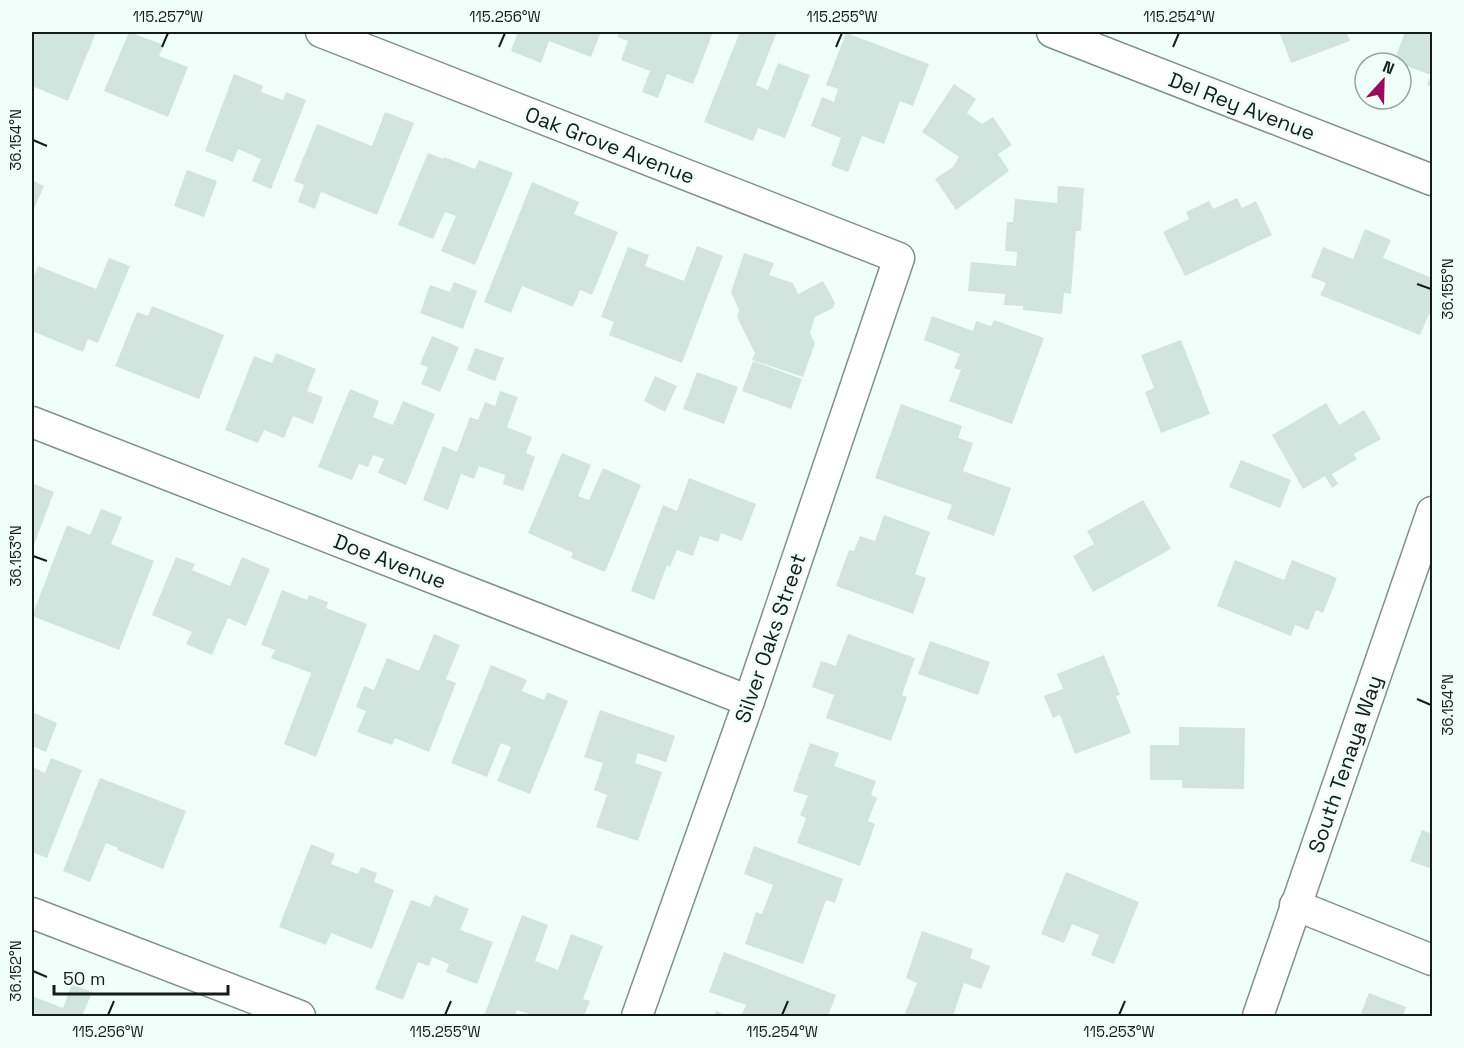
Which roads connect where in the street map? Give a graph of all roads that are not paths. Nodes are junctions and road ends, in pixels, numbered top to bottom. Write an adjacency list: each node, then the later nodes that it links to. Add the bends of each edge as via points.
1 (321, 32): 4 (street, Oak Grove Avenue)
2 (1052, 32): 3 (street, Del Rey Avenue)
3 (1432, 180)
4 (899, 258): 7 (street, Silver Oaks Street)
5 (32, 422): 7 (street, Doe Avenue)
6 (1432, 512): 8 (street, South Tenaya Way)
7 (749, 701): 12 (street, Silver Oaks Street)
8 (1295, 905): 10 (street); 13 (street, South Tenaya Way)
9 (32, 913): 11 (street)
10 (1432, 960)
11 (300, 1017)
12 (637, 1017)
13 (1258, 1017)

